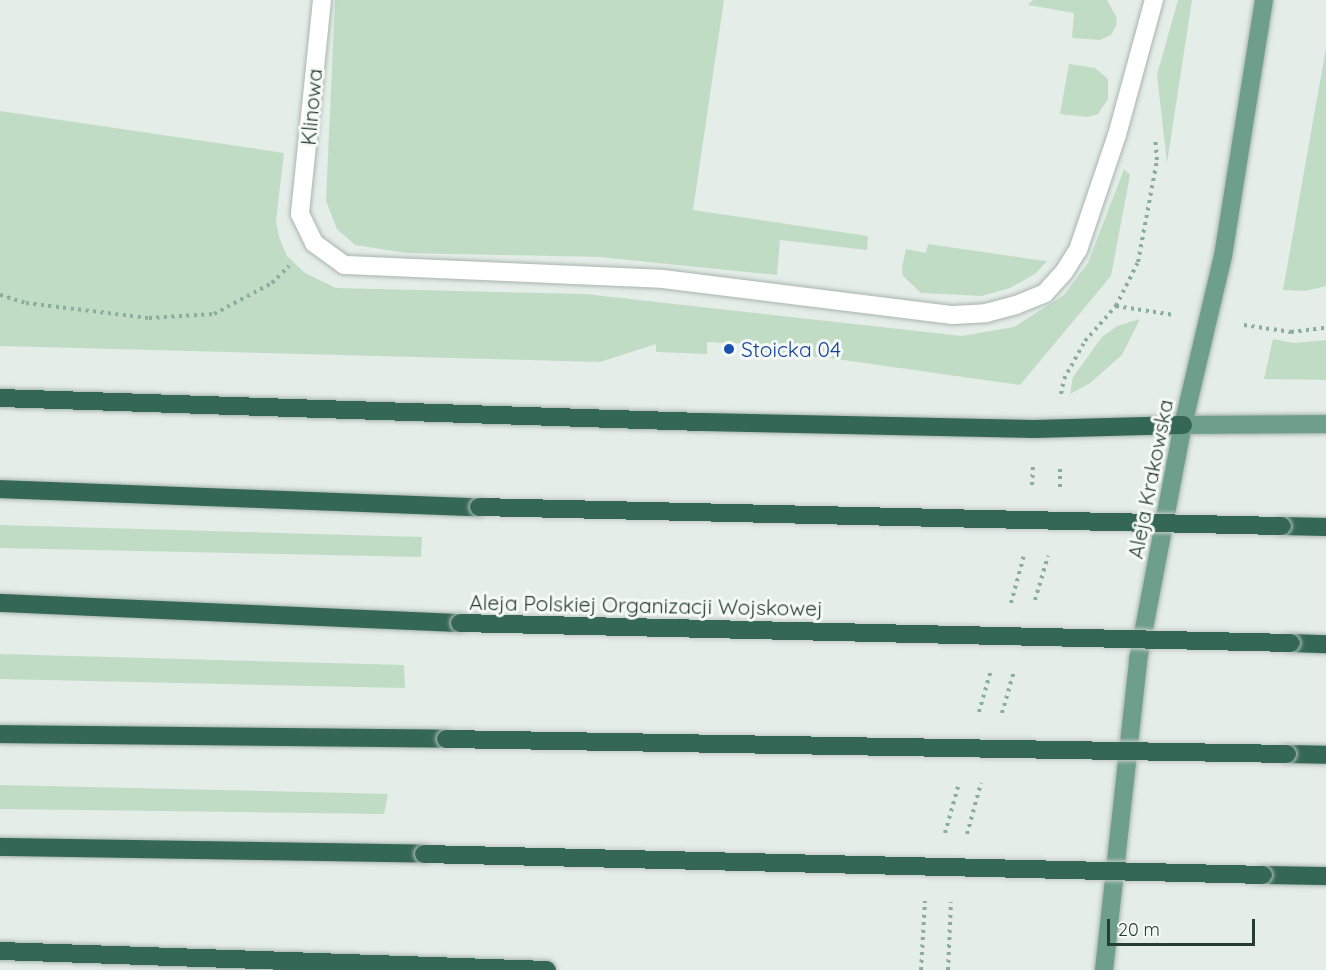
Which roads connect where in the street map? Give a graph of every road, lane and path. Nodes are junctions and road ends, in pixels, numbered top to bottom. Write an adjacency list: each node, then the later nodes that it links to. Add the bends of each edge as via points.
1 (322, 0): 5 (street, Klinowa, via 300,214)
2 (1154, 0): 5 (street, via 1139,64 1078,250 1045,292 1016,305 986,313 953,315 663,279 363,268 344,265)
3 (1264, 0): 14 (main road, Aleja Krakowska, via 1223,256)
4 (1153, 129): 7 (path, via 1157,160 1138,262)
5 (314, 243): 6 (path, via 272,283 214,314 148,318 26,303)
6 (0, 295)
7 (1116, 306): 8 (path); 12 (path, via 1085,341 1064,379)
8 (1148, 311)
9 (1326, 328): 10 (path, via 1291,332)
10 (1268, 329)
11 (0, 398): 14 (highway, via 715,422 1034,429)
12 (1060, 398)
13 (1326, 424): 14 (main road)
14 (1183, 425): 25 (main road, Aleja Krakowska, via 1138,660)
15 (0, 489): 16 (highway, bridge, via 479,507)
16 (1326, 527)
17 (0, 603): 18 (highway, Aleja Polskiej Organizacji Wojskowej, bridge, via 460,623)
18 (1326, 644)
19 (0, 734): 20 (highway, bridge)
20 (1326, 755)
21 (0, 847): 22 (highway, bridge)
22 (1326, 876)
23 (0, 951): 24 (highway)
24 (547, 970)
25 (1104, 970)

